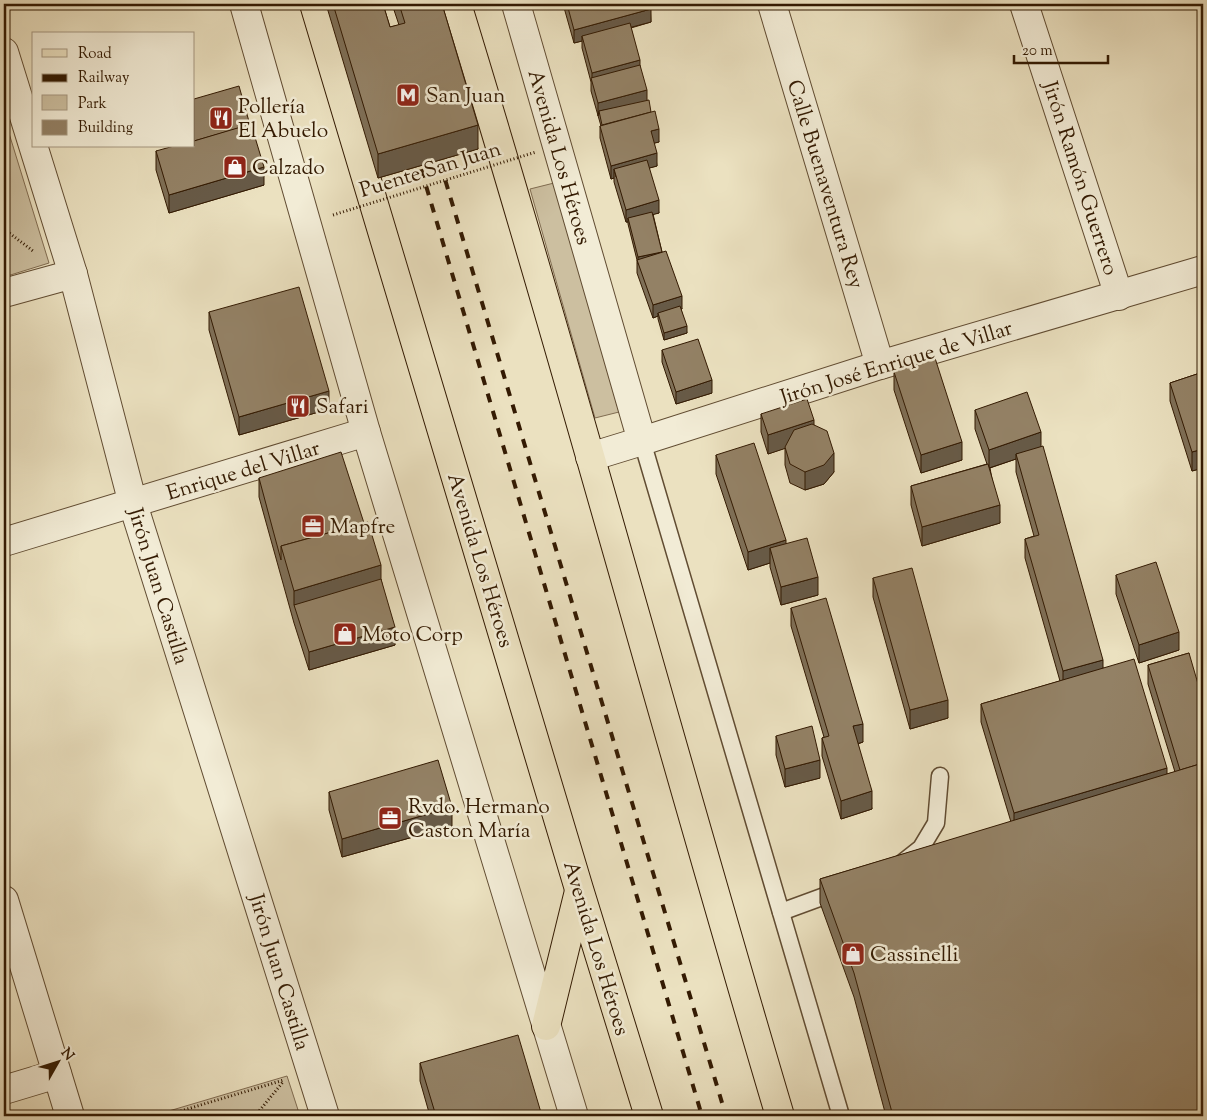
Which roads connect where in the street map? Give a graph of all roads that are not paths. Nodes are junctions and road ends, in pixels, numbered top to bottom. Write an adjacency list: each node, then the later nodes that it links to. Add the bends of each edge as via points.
1 (244, 4): 15 (street)
2 (314, 4): 23 (main road, Avenida Los Héroes)
3 (457, 4): 17 (main road)
4 (516, 4): 16 (street, Avenida Los Héroes)
5 (772, 4): 14 (street, Calle Buenaventura Rey)
6 (1024, 4): 13 (street, Jirón Ramón Guerrero)
7 (4, 53): 8 (street, Jirón Juan Castilla)
8 (32, 143)
9 (34, 148): 11 (street, Jirón Juan Castilla)
10 (1203, 270): 13 (street, Jirón José Enrique de Villar)
11 (73, 274): 12 (street); 18 (street, Jirón Juan Castilla)
12 (4, 293)
13 (1119, 296): 14 (street, Jirón José Enrique de Villar)
14 (880, 365): 16 (street, Jirón José Enrique de Villar)
15 (366, 432): 18 (street, Enrique del Villar); 26 (street)
16 (642, 440): 17 (street, Jirón José Enrique de Villar); 25 (lane, Avenida Los Héroes)
17 (590, 457): 33 (main road)
18 (133, 504): 19 (street, Enrique del Villar); 30 (street, Jirón Juan Castilla)
19 (4, 542)
20 (940, 776): 21 (lane, via 936,823 921,848)
21 (887, 872)
22 (851, 886): 25 (lane)
23 (579, 889): 26 (main road); 32 (main road, Avenida Los Héroes)
24 (4, 900): 27 (street)
25 (780, 912): 34 (lane, Avenida Los Héroes)
26 (546, 1026): 31 (street)
27 (57, 1074): 28 (street); 29 (street)
28 (4, 1090)
29 (70, 1116)
30 (325, 1116)
31 (574, 1116)
32 (649, 1116)
33 (780, 1116)
34 (841, 1116)

